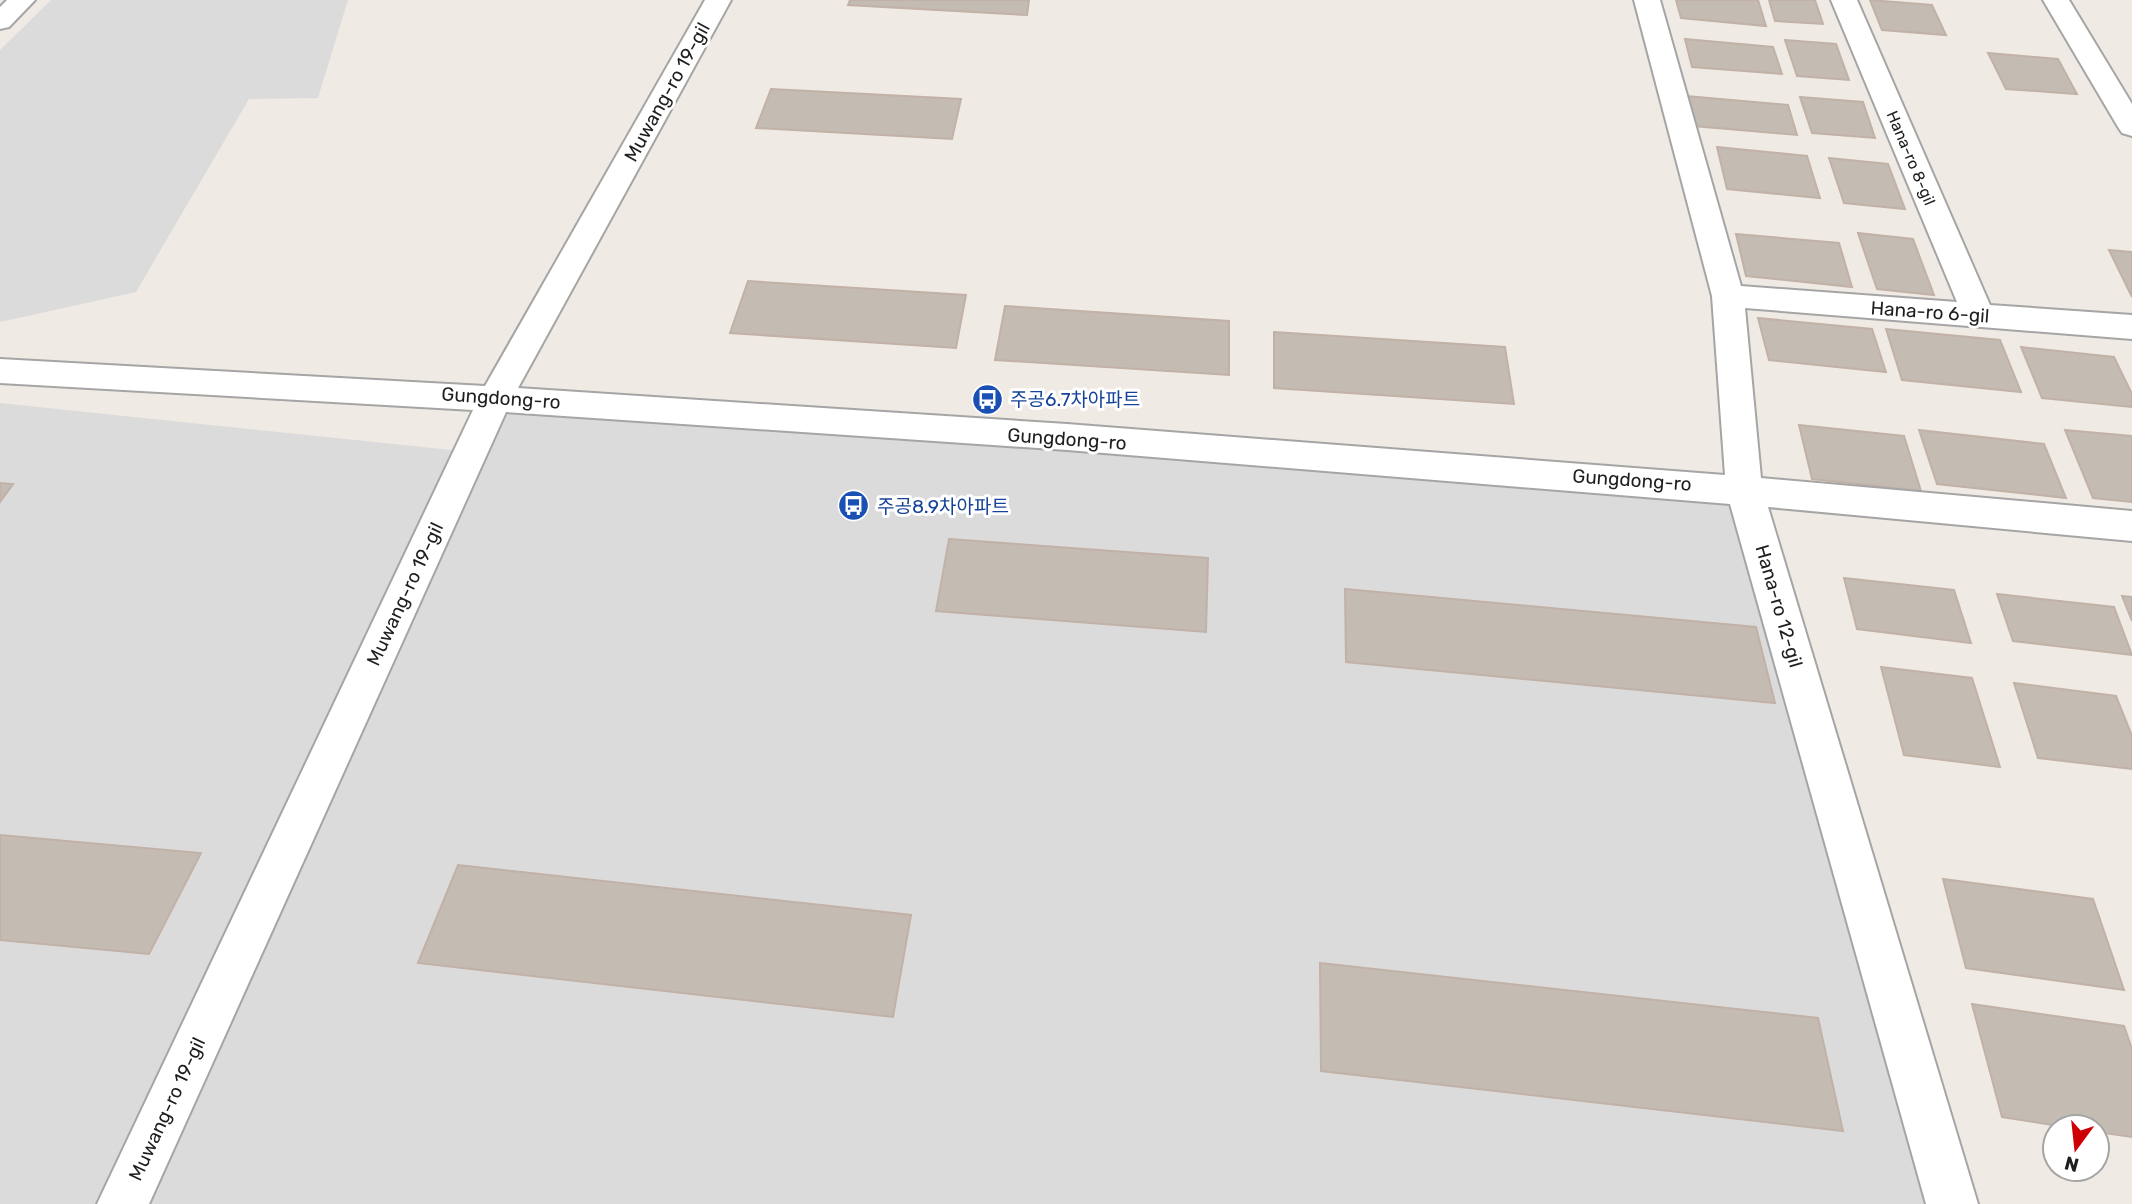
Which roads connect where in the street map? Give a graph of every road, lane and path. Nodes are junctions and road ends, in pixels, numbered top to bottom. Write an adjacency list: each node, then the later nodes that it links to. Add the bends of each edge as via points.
1 (22, 0): 6 (street)
2 (718, 0): 12 (street, Muwang-ro 19-gil)
3 (1647, 0): 8 (street, Hana-ro 12-gil)
4 (1843, 0): 9 (street, Hana-ro 8-gil)
5 (2056, 0): 7 (street)
6 (0, 21)
7 (2132, 127)
8 (1728, 296): 9 (street, Hana-ro 6-gil); 13 (street, Hana-ro 12-gil)
9 (1979, 316): 10 (street, Hana-ro 6-gil)
10 (2132, 327)
11 (0, 371): 12 (street, Gungdong-ro)
12 (496, 397): 13 (street, Gungdong-ro); 15 (street, Muwang-ro 19-gil)
13 (1744, 489): 14 (street, Gungdong-ro); 16 (street, Hana-ro 12-gil)
14 (2132, 526)
15 (123, 1204)
16 (1952, 1204)

